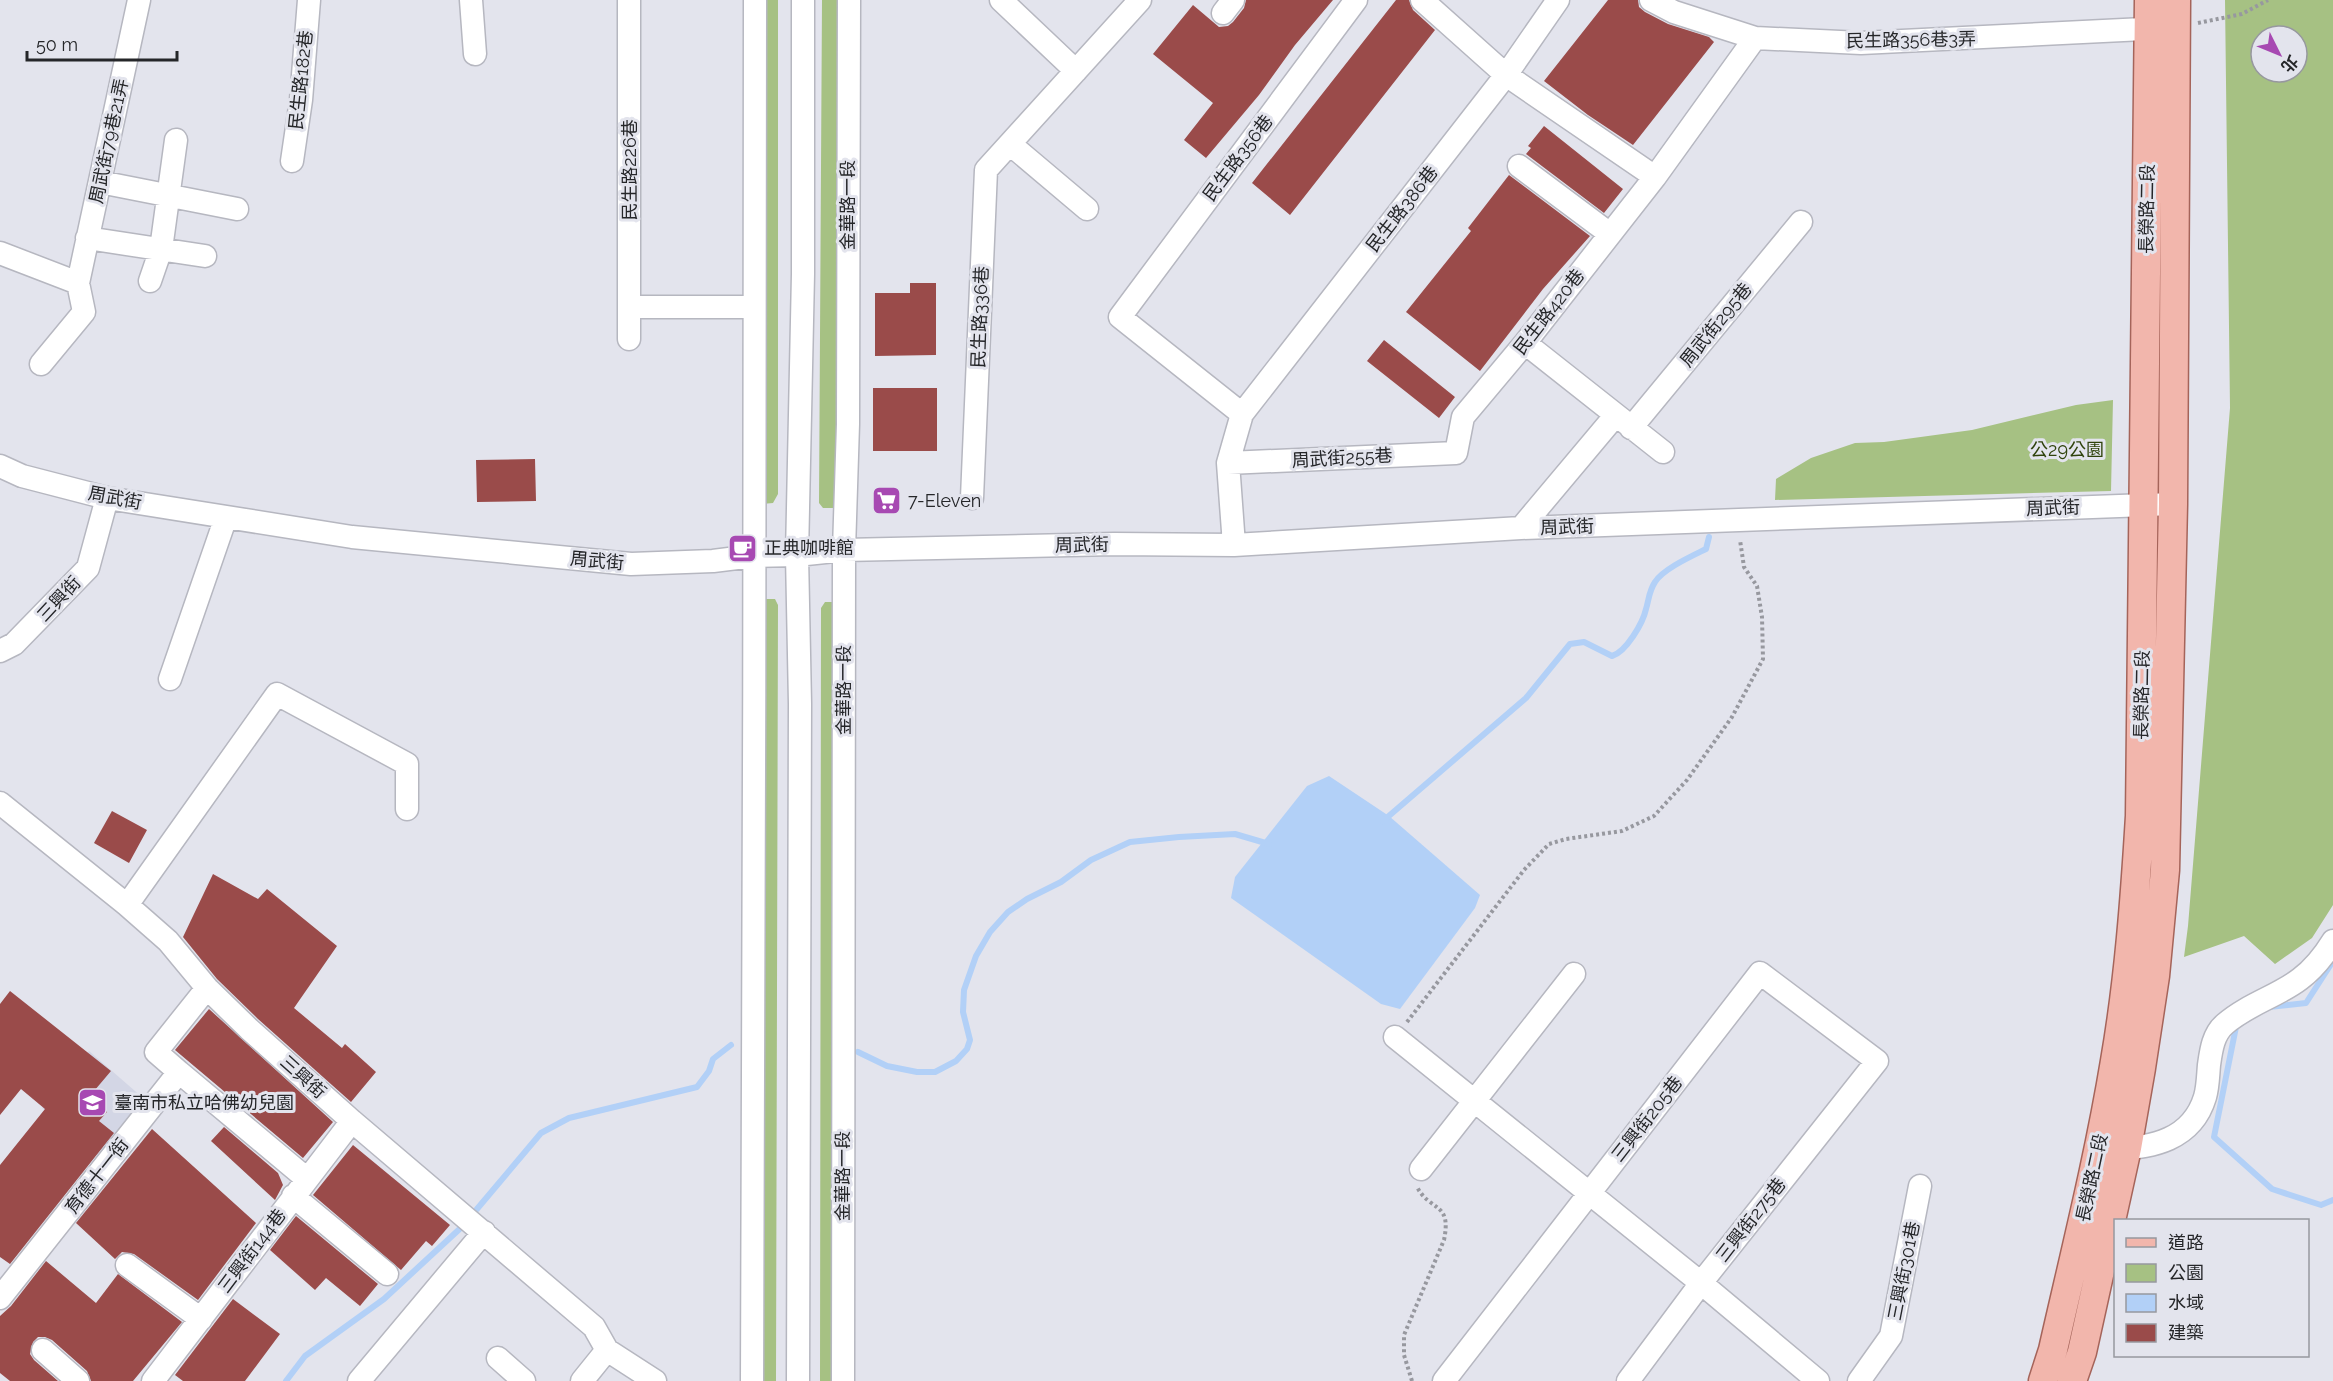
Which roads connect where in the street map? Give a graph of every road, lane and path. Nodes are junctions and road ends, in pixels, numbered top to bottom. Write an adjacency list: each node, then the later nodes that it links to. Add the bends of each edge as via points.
1 (139, 0): 27 (street, 周武街79巷21弄)
2 (309, 0): 24 (street, 民生路182巷)
3 (471, 0): 19 (street)
4 (629, 0): 39 (street, 民生路226巷)
5 (755, 0): 40 (street)
6 (803, 0): 59 (street)
7 (849, 0): 58 (street, 金華路一段)
8 (1001, 0): 20 (street)
9 (1140, 0): 20 (street, 民生路336巷)
10 (1356, 0): 44 (street, 民生路356巷, via 1120,317)
11 (1422, 0): 21 (street)
12 (1558, 0): 21 (street, 民生路386巷)
13 (1651, 0): 18 (street, 民生路356巷3弄, via 1674,12)
14 (2149, 0): 17 (main road, 長榮路二段)
15 (2268, 0): 16 (path, via 2242,14)
16 (2177, 14): 17 (street, 民生路356巷3弄); 52 (main road, 長榮路二段)
17 (2149, 29): 18 (street, 民生路356巷3弄, via 1861,43); 53 (main road, 長榮路二段)
18 (1755, 38): 26 (street, 民生路420巷)
19 (475, 54)
20 (1076, 71): 23 (street, 民生路336巷)
21 (1506, 75): 26 (street); 44 (street, 民生路386巷)
22 (176, 140): 28 (street)
23 (1010, 144): 30 (street); 51 (street, 民生路336巷, via 986,170)
24 (292, 161)
25 (1519, 166): 32 (street)
26 (1655, 177): 32 (street, 民生路420巷)
27 (100, 182): 28 (street); 33 (street, 周武街79巷21弄)
28 (170, 196): 29 (street); 34 (street)
29 (237, 209)
30 (1087, 209)
31 (1801, 222): 45 (street, 周武街295巷)
32 (1610, 234): 42 (street, 民生路420巷)
33 (87, 238): 34 (street); 38 (street, 周武街79巷21弄)
34 (161, 249): 36 (street); 37 (street)
35 (0, 253): 38 (street)
36 (205, 256)
37 (150, 281)
38 (78, 283): 43 (street, via 84,312)
39 (630, 306): 40 (street); 41 (street, 民生路226巷)
40 (754, 307): 60 (street)
41 (629, 339)
42 (1525, 343): 45 (street); 47 (street, 民生路420巷, via 1463,417)
43 (41, 364)
44 (1242, 414): 48 (street)
45 (1623, 422): 46 (street); 56 (street, 周武街295巷)
46 (1663, 452)
47 (1456, 453): 48 (street, 周武街255巷)
48 (1228, 463): 57 (street)
49 (0, 466): 50 (street, 周武街, via 22,476)
50 (107, 498): 54 (street, 周武街); 61 (street, 三興街, via 88,568 14,644)
51 (972, 498)
52 (2173, 504): 53 (street, 周武街); 74 (main road, 長榮路二段, via 2164,870 2151,1006)
53 (2144, 505): 55 (street, 周武街); 75 (main road, 長榮路二段, via 2140,816 2134,911)
54 (226, 517): 60 (street, 周武街, via 352,537 631,564); 62 (street)
55 (1734, 520): 56 (street, 周武街); 69 (path, via 1744,567 1757,586 1763,659 1732,717 1687,780 1654,816 1622,831 1549,844 1524,870)
56 (1521, 528): 57 (street, 周武街)
57 (1234, 545): 58 (street, 周武街)
58 (844, 550): 59 (street, 周武街); 98 (street, 金華路一段)
59 (797, 555): 60 (street, 周武街); 97 (street)
60 (753, 556): 96 (street, via 756,699)
61 (0, 651)
62 (170, 679)
63 (0, 803): 65 (street, 三興街)
64 (407, 809): 65 (street, via 406,764 277,694)
65 (128, 905): 68 (street, 三興街, via 168,941)
66 (2333, 941): 74 (street, via 2301,979 2223,1025 2211,1046 2200,1111 2188,1126 2169,1141)
67 (1575, 974): 72 (street)
68 (207, 988): 71 (street, via 156,1052); 73 (street, 三興街)
69 (1395, 1037): 72 (street)
70 (1877, 1061): 79 (street, 三興街205巷, via 1760,973); 84 (street, 三興街275巷)
71 (179, 1072): 77 (street); 85 (street, 育德十一街)
72 (1474, 1100): 76 (street); 79 (street)
73 (352, 1121): 77 (street, 三興街144巷); 81 (street, 三興街)
74 (2127, 1148): 75 (street); 105 (main road, 長榮路二段, via 2082,1353)
75 (2099, 1149): 104 (main road, 長榮路二段)
76 (1421, 1169): 99 (path, via 1416,1186 1419,1193 1439,1207 1446,1226 1444,1240 1404,1335 1404,1355)
77 (308, 1179): 80 (street, 三興街144巷)
78 (1920, 1186): 103 (street, 三興街301巷, via 1891,1336)
79 (1590, 1193): 84 (street); 100 (street, 三興街205巷)
80 (293, 1196): 83 (street); 86 (street, 三興街144巷)
81 (484, 1232): 88 (street, 三興街, via 594,1327); 92 (street)
82 (127, 1265): 86 (street)
83 (387, 1274)
84 (1701, 1283): 101 (street, 三興街275巷); 102 (street)
85 (0, 1298)
86 (201, 1319): 91 (street, 三興街144巷)
87 (43, 1350): 90 (street)
88 (607, 1350): 94 (street); 95 (street, 三興街)
89 (498, 1358): 93 (street)
90 (78, 1381)
91 (153, 1381)
92 (360, 1381)
93 (524, 1381)
94 (582, 1381)
95 (654, 1381)
96 (752, 1381)
97 (798, 1381)
98 (843, 1381)
99 (1412, 1381)
100 (1444, 1381)
101 (1628, 1381)
102 (1818, 1381)
103 (1859, 1381)
104 (2043, 1381)
105 (2072, 1381)

